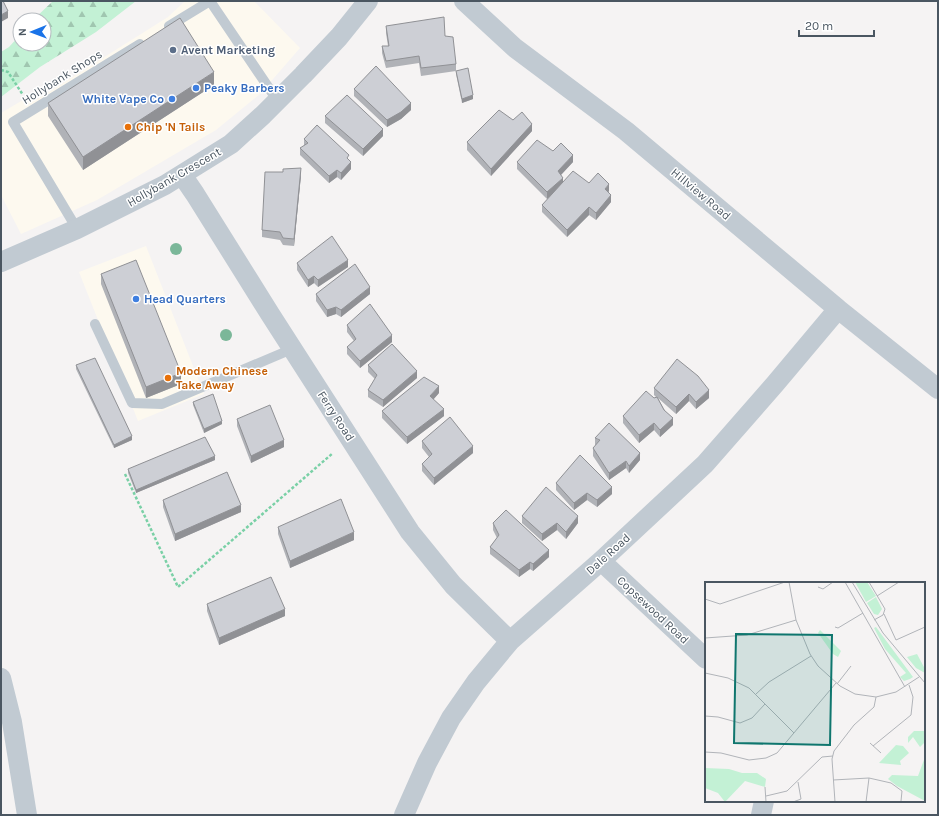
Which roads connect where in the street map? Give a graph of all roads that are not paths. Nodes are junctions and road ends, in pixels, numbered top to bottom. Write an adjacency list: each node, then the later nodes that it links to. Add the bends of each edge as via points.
1 (368, 1): 5 (street, Hollybank Crescent, via 339,37)
2 (464, 1): 9 (street, Hillview Road, via 515,48 626,131)
3 (162, 30): 5 (lane, via 210,1)
4 (149, 39): 7 (lane, Hollybank Shops, via 14,122)
5 (277, 100): 6 (street, Hollybank Crescent, via 230,144)
6 (182, 176): 7 (street, Hollybank Crescent); 11 (street, Ferry Road)
7 (77, 229): 8 (street, Hollybank Crescent)
8 (1, 262)
9 (838, 309): 12 (street, Hillview Road); 13 (street, Dale Road, via 705,464)
10 (95, 324): 11 (lane, via 132,403 162,404)
11 (292, 349): 14 (street, Ferry Road, via 410,532 453,585)
12 (938, 389)
13 (601, 561): 14 (street, Dale Road); 15 (street, Copsewood Road)
14 (510, 641): 19 (street, Dale Road, via 476,682 451,718)
15 (705, 658)
16 (1, 678): 18 (street, via 12,722)
17 (764, 802): 20 (street)
18 (28, 815)
19 (404, 815)
20 (761, 815)

